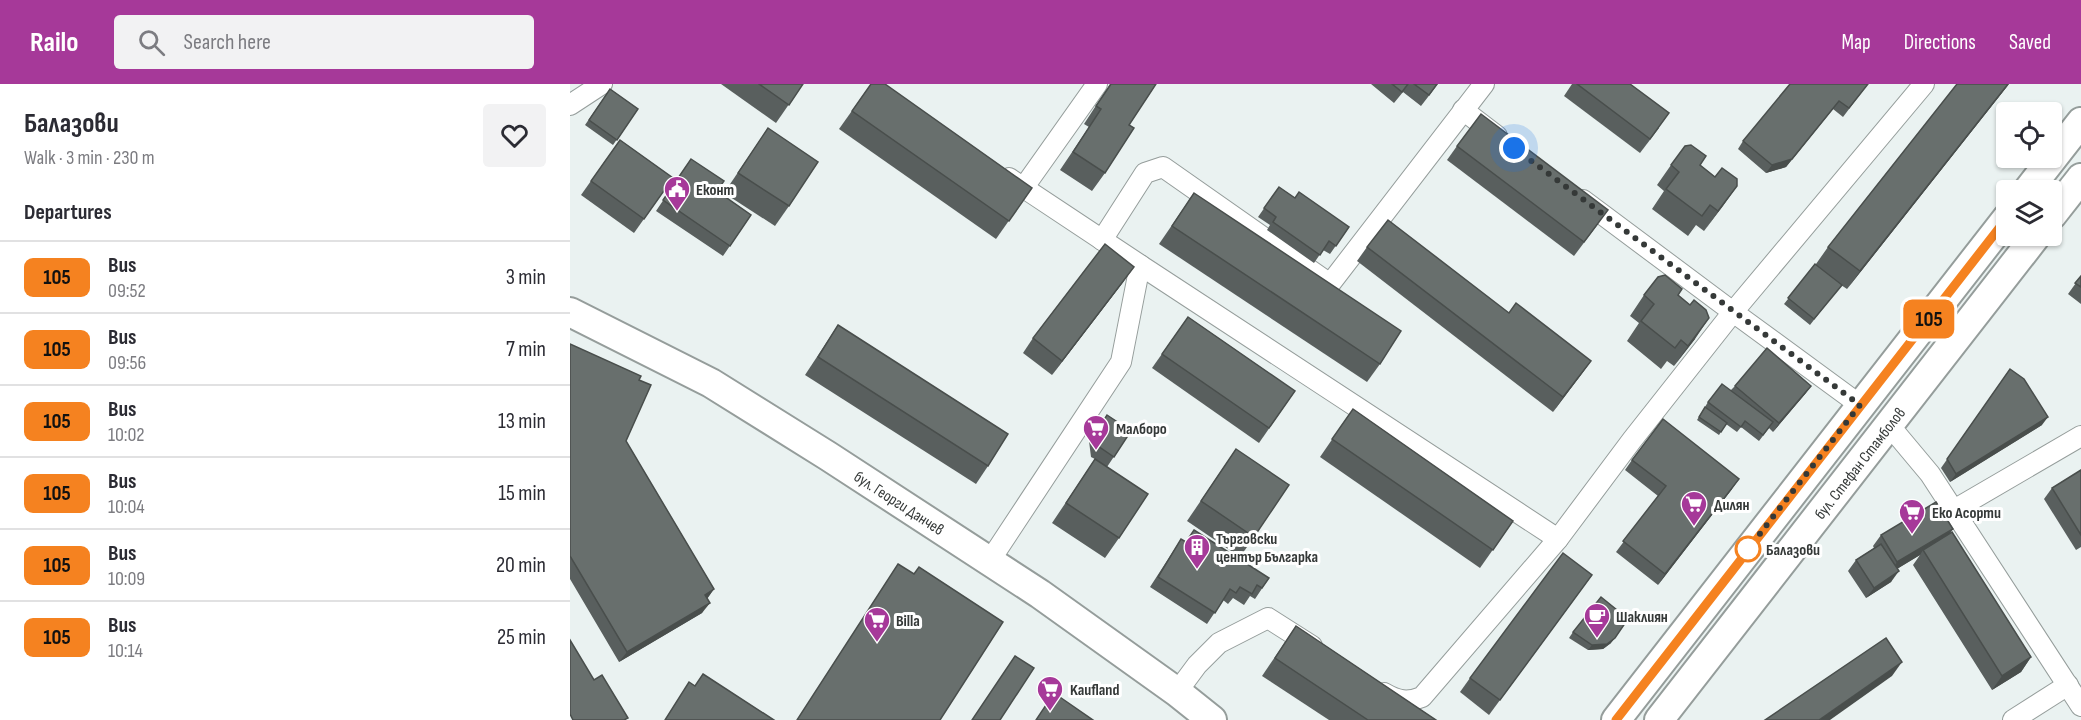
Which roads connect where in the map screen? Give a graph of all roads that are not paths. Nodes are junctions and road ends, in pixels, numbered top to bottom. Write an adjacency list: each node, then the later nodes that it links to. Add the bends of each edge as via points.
1 (602, 84): 5 (street)
2 (1097, 84): 12 (street)
3 (1484, 84): 6 (street)
4 (1924, 84): 20 (street)
5 (570, 105)
6 (1463, 111): 8 (street); 16 (street, via 1330,284 1163,167 1145,173)
7 (2081, 122): 11 (main road)
8 (1508, 144)
9 (991, 166): 12 (street)
10 (2081, 177): 14 (main road)
11 (2036, 180)
12 (1024, 188): 16 (street)
13 (1571, 191): 20 (street)
14 (2062, 202)
15 (1996, 232): 21 (main road)
16 (1102, 240): 18 (street)
17 (2029, 246): 22 (main road, бул. Стефан Стамболов)
18 (1140, 264): 25 (street); 26 (street, via 1121,362)
19 (570, 312): 26 (main road, бул. Георги Данчев, via 711,383)
20 (1733, 312): 21 (street); 25 (street)
21 (1860, 405): 33 (main road)
22 (1889, 425): 24 (street); 34 (main road, бул. Стефан Стамболов)
23 (2081, 436): 24 (street)
24 (1954, 510): 29 (street)
25 (1558, 539): 28 (street, via 1422,697 1409,702 1394,699)
26 (989, 562): 30 (main road, бул. Георги Данчев)
27 (1326, 655): 30 (street, via 1268,618 1219,644)
28 (1365, 680)
29 (2068, 685): 31 (street); 35 (street)
30 (1177, 692): 32 (main road, бул. Георги Данчев)
31 (2081, 706)
32 (1212, 720)
33 (1616, 720)
34 (1659, 720)
35 (2013, 720)

